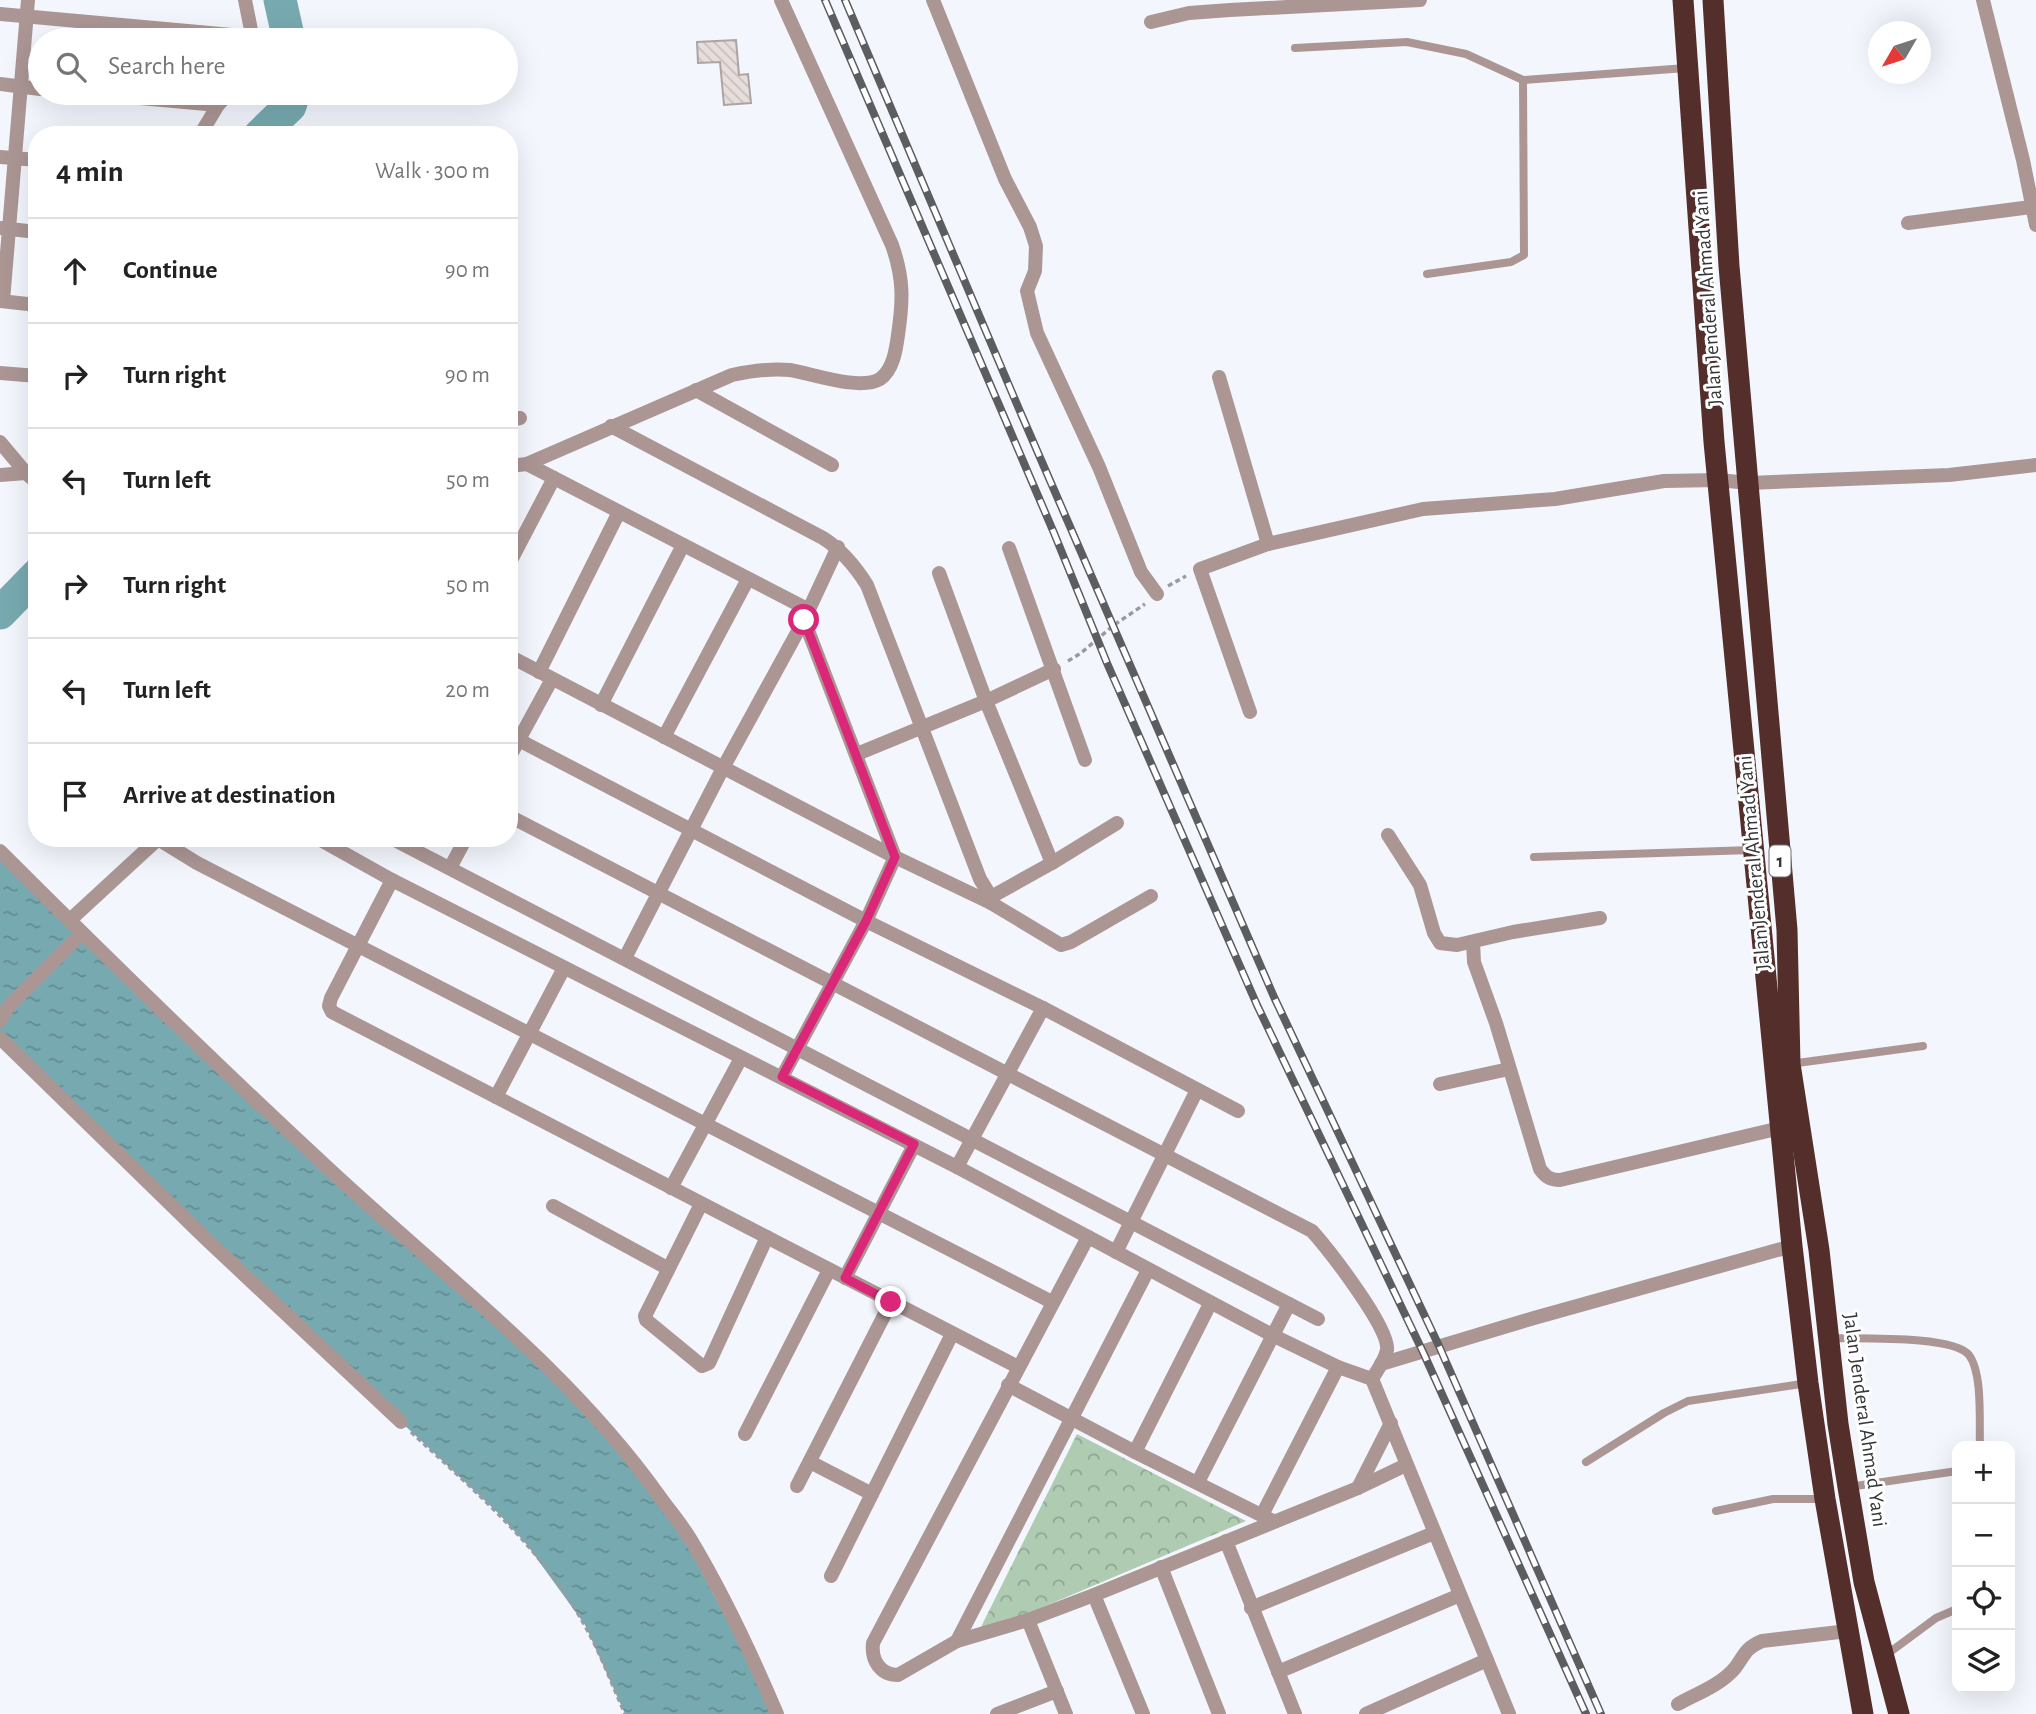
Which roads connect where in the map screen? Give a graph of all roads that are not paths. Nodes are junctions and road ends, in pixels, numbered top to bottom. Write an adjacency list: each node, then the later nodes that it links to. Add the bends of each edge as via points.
1 (28, 0): 10 (street)
2 (245, 0): 13 (street)
3 (781, 0): 37 (street, via 892,245 902,278 894,359 883,377 871,383 757,369)
4 (933, 0): 58 (street, via 1036,246 1035,271 1027,291 1037,333 1141,572)
5 (1420, 0): 11 (street, via 1189,13)
6 (1683, 0): 15 (highway, Jalan Jenderal Ahmad Yani / 1)
7 (1713, 0): 49 (highway, Jalan Jenderal Ahmad Yani / 1)
8 (1983, 0): 24 (street)
9 (0, 14): 10 (street)
10 (27, 16): 12 (street); 18 (street)
11 (1151, 22)
12 (145, 28)
13 (251, 28)
14 (1295, 48): 16 (lane, via 1407,42 1466,54)
15 (1686, 68): 16 (lane); 48 (highway, Jalan Jenderal Ahmad Yani / 1)
16 (1523, 80): 31 (lane, via 1524,255 1511,262)
17 (0, 85): 18 (street)
18 (22, 87): 19 (street); 23 (street)
19 (28, 88)
20 (218, 105): 21 (street)
21 (205, 126)
22 (0, 157): 23 (street)
23 (16, 159): 25 (street); 29 (street)
24 (2029, 159): 26 (street)
25 (28, 160)
26 (2031, 207): 27 (street); 28 (street)
27 (1908, 223)
28 (2036, 225)
29 (4, 229): 30 (street); 32 (street)
30 (28, 231)
31 (1427, 274)
32 (1, 301): 33 (street)
33 (28, 304)
34 (0, 373): 35 (street)
35 (28, 375)
36 (1219, 377): 51 (street)
37 (696, 390): 38 (street); 42 (street)
38 (611, 426): 40 (street); 54 (street)
39 (0, 442): 44 (street)
40 (527, 464): 41 (street); 47 (street)
41 (518, 465)
42 (832, 465)
43 (2036, 465): 49 (street, via 1949,475)
44 (28, 474)
45 (0, 475): 46 (street)
46 (28, 478)
47 (554, 478): 50 (street); 53 (street)
48 (1719, 480): 49 (street); 51 (street, via 1664,481 1555,499 1423,509); 82 (highway, Jalan Jenderal Ahmad Yani / 1)
49 (1748, 483): 108 (highway, Jalan Jenderal Ahmad Yani / 1, via 1787,930)
50 (619, 512): 52 (street); 62 (street)
51 (1268, 544): 65 (street, via 1200,569)
52 (682, 545): 57 (street); 64 (street)
53 (518, 547)
54 (838, 547): 59 (street); 66 (street, via 867,585)
55 (1009, 548): 61 (street)
56 (939, 573): 63 (street)
57 (748, 579): 59 (street); 68 (street)
58 (1157, 594)
59 (806, 615): 70 (street); 72 (street)
60 (518, 661): 62 (street)
61 (1054, 669): 63 (street); 71 (street)
62 (545, 675): 64 (street); 67 (street)
63 (986, 701): 66 (street); 86 (street)
64 (601, 705): 68 (street)
65 (1251, 712)
66 (922, 728): 70 (street); 91 (street)
67 (518, 730)
68 (664, 737): 72 (street)
69 (518, 740): 75 (street)
70 (857, 754): 84 (street)
71 (1085, 760)
72 (723, 768): 75 (street); 84 (street)
73 (518, 821): 89 (street)
74 (1117, 823): 86 (street)
75 (691, 830): 89 (street); 94 (street)
76 (1388, 835): 96 (street, via 1420,885 1437,940 1449,946)
77 (148, 847): 93 (street)
78 (172, 847): 97 (street)
79 (333, 847): 88 (street)
80 (408, 847): 87 (street)
81 (461, 847): 87 (street)
82 (1755, 850): 85 (lane); 117 (highway, Jalan Jenderal Ahmad Yani / 1)
83 (0, 851): 93 (street)
84 (895, 857): 91 (street); 94 (street)
85 (1534, 857)
86 (1052, 863): 91 (street)
87 (450, 869): 98 (street)
88 (392, 880): 97 (street); 99 (street)
89 (659, 894): 98 (street); 100 (street)
90 (1151, 897): 91 (street, via 1061,945)
91 (991, 900)
92 (1600, 918): 96 (street)
93 (70, 920): 95 (street)
94 (866, 921): 100 (street); 101 (street)
95 (82, 933): 102 (street, via 8,1007); 183 (street, via 591,1409 690,1538)
96 (1473, 942): 109 (street, via 1474,962)
97 (357, 945): 103 (street); 114 (street, via 331,999 332,1012)
98 (625, 958): 106 (street)
99 (564, 968): 103 (street); 107 (street)
100 (833, 984): 106 (street); 110 (street)
101 (1043, 1008): 110 (street); 113 (street)
102 (0, 1021)
103 (528, 1033): 114 (street); 116 (street)
104 (0, 1038): 150 (street)
105 (1923, 1046): 108 (lane)
106 (799, 1048): 111 (street); 118 (street)
107 (741, 1058): 111 (street); 116 (street)
108 (1790, 1064): 142 (highway, Jalan Jenderal Ahmad Yani / 1)
109 (1509, 1069): 112 (street); 117 (street, via 1540,1169 1552,1180)
110 (1008, 1073): 118 (street); 120 (street)
111 (782, 1077): 119 (street)
112 (1440, 1084)
113 (1197, 1090): 115 (street); 120 (street)
114 (496, 1097): 122 (street)
115 (1238, 1111)
116 (705, 1124): 122 (street); 125 (street)
117 (1780, 1128): 129 (highway, Jalan Jenderal Ahmad Yani / 1)
118 (971, 1140): 121 (street); 126 (street)
119 (914, 1144): 121 (street); 125 (street)
120 (1163, 1154): 126 (street); 143 (street, via 1312,1231 1384,1334 1387,1351)
121 (957, 1167): 128 (street)
122 (671, 1188): 123 (street)
123 (701, 1204): 127 (street); 131 (street)
124 (553, 1206): 131 (street)
125 (878, 1213): 134 (street); 136 (street)
126 (1130, 1221): 130 (street); 138 (street)
127 (767, 1237): 131 (street, via 706,1366 646,1320); 132 (street)
128 (1088, 1237): 130 (street); 136 (street)
129 (1792, 1246): 143 (street); 147 (highway, Jalan Jenderal Ahmad Yani / 1)
130 (1116, 1252): 133 (street)
131 (667, 1268)
132 (829, 1269): 134 (street); 152 (street)
133 (1148, 1270): 137 (street); 149 (street)
134 (845, 1278): 135 (street)
135 (891, 1302): 140 (street); 155 (street)
136 (1052, 1302): 144 (street)
137 (1210, 1304): 141 (street); 154 (street)
138 (1289, 1304): 139 (street); 141 (street)
139 (1318, 1319)
140 (952, 1334): 144 (street); 163 (street)
141 (1274, 1336): 145 (street); 159 (street)
142 (1828, 1338): 153 (lane, via 1916,1340 1955,1346 1968,1355 1977,1375); 161 (highway, Jalan Jenderal Ahmad Yani / 1)
143 (1381, 1364): 146 (street)
144 (1018, 1367): 148 (street)
145 (1338, 1367): 146 (street); 166 (street)
146 (1372, 1380): 151 (street)
147 (1808, 1383): 156 (lane, via 1688,1401); 164 (highway, Jalan Jenderal Ahmad Yani / 1)
148 (1009, 1385): 149 (street); 177 (street, via 872,1651 884,1673 898,1675)
149 (1071, 1419): 154 (street); 177 (street)
150 (401, 1422)
151 (1391, 1423): 157 (street); 162 (street)
152 (745, 1434)
153 (1980, 1441)
154 (1135, 1452): 159 (street)
155 (810, 1462): 160 (street); 163 (street)
156 (1587, 1462)
157 (1406, 1465): 162 (street); 167 (street)
158 (1952, 1472): 161 (lane)
159 (1198, 1482): 166 (street)
160 (797, 1486)
161 (1848, 1487): 178 (highway, Jalan Jenderal Ahmad Yani / 1, via 1864,1582)
162 (1358, 1488): 166 (street)
163 (872, 1494): 170 (street)
164 (1825, 1499): 165 (lane, via 1773,1499); 176 (highway, Jalan Jenderal Ahmad Yani / 1)
165 (1716, 1511)
166 (1267, 1518): 168 (street)
167 (1434, 1533): 172 (street); 173 (street)
168 (1226, 1541): 169 (street); 173 (street)
169 (1161, 1567): 171 (street); 187 (street)
170 (831, 1576)
171 (1094, 1595): 175 (street); 186 (street)
172 (1460, 1595): 179 (street); 180 (street)
173 (1251, 1608): 180 (street)
174 (1952, 1611): 178 (lane)
175 (1028, 1620): 177 (street); 181 (street)
176 (1848, 1631): 182 (street, via 1751,1646 1725,1676); 191 (highway, Jalan Jenderal Ahmad Yani / 1)
177 (957, 1640)
178 (1884, 1657): 192 (highway, Jalan Jenderal Ahmad Yani / 1)
179 (1488, 1660): 189 (street); 190 (street)
180 (1278, 1672): 188 (street)
181 (1057, 1691): 184 (street); 185 (street)
182 (1678, 1704)
183 (777, 1714)
184 (997, 1714)
185 (1066, 1714)
186 (1143, 1714)
187 (1219, 1714)
188 (1295, 1714)
189 (1366, 1714)
190 (1510, 1714)
191 (1863, 1714)
192 (1899, 1714)

